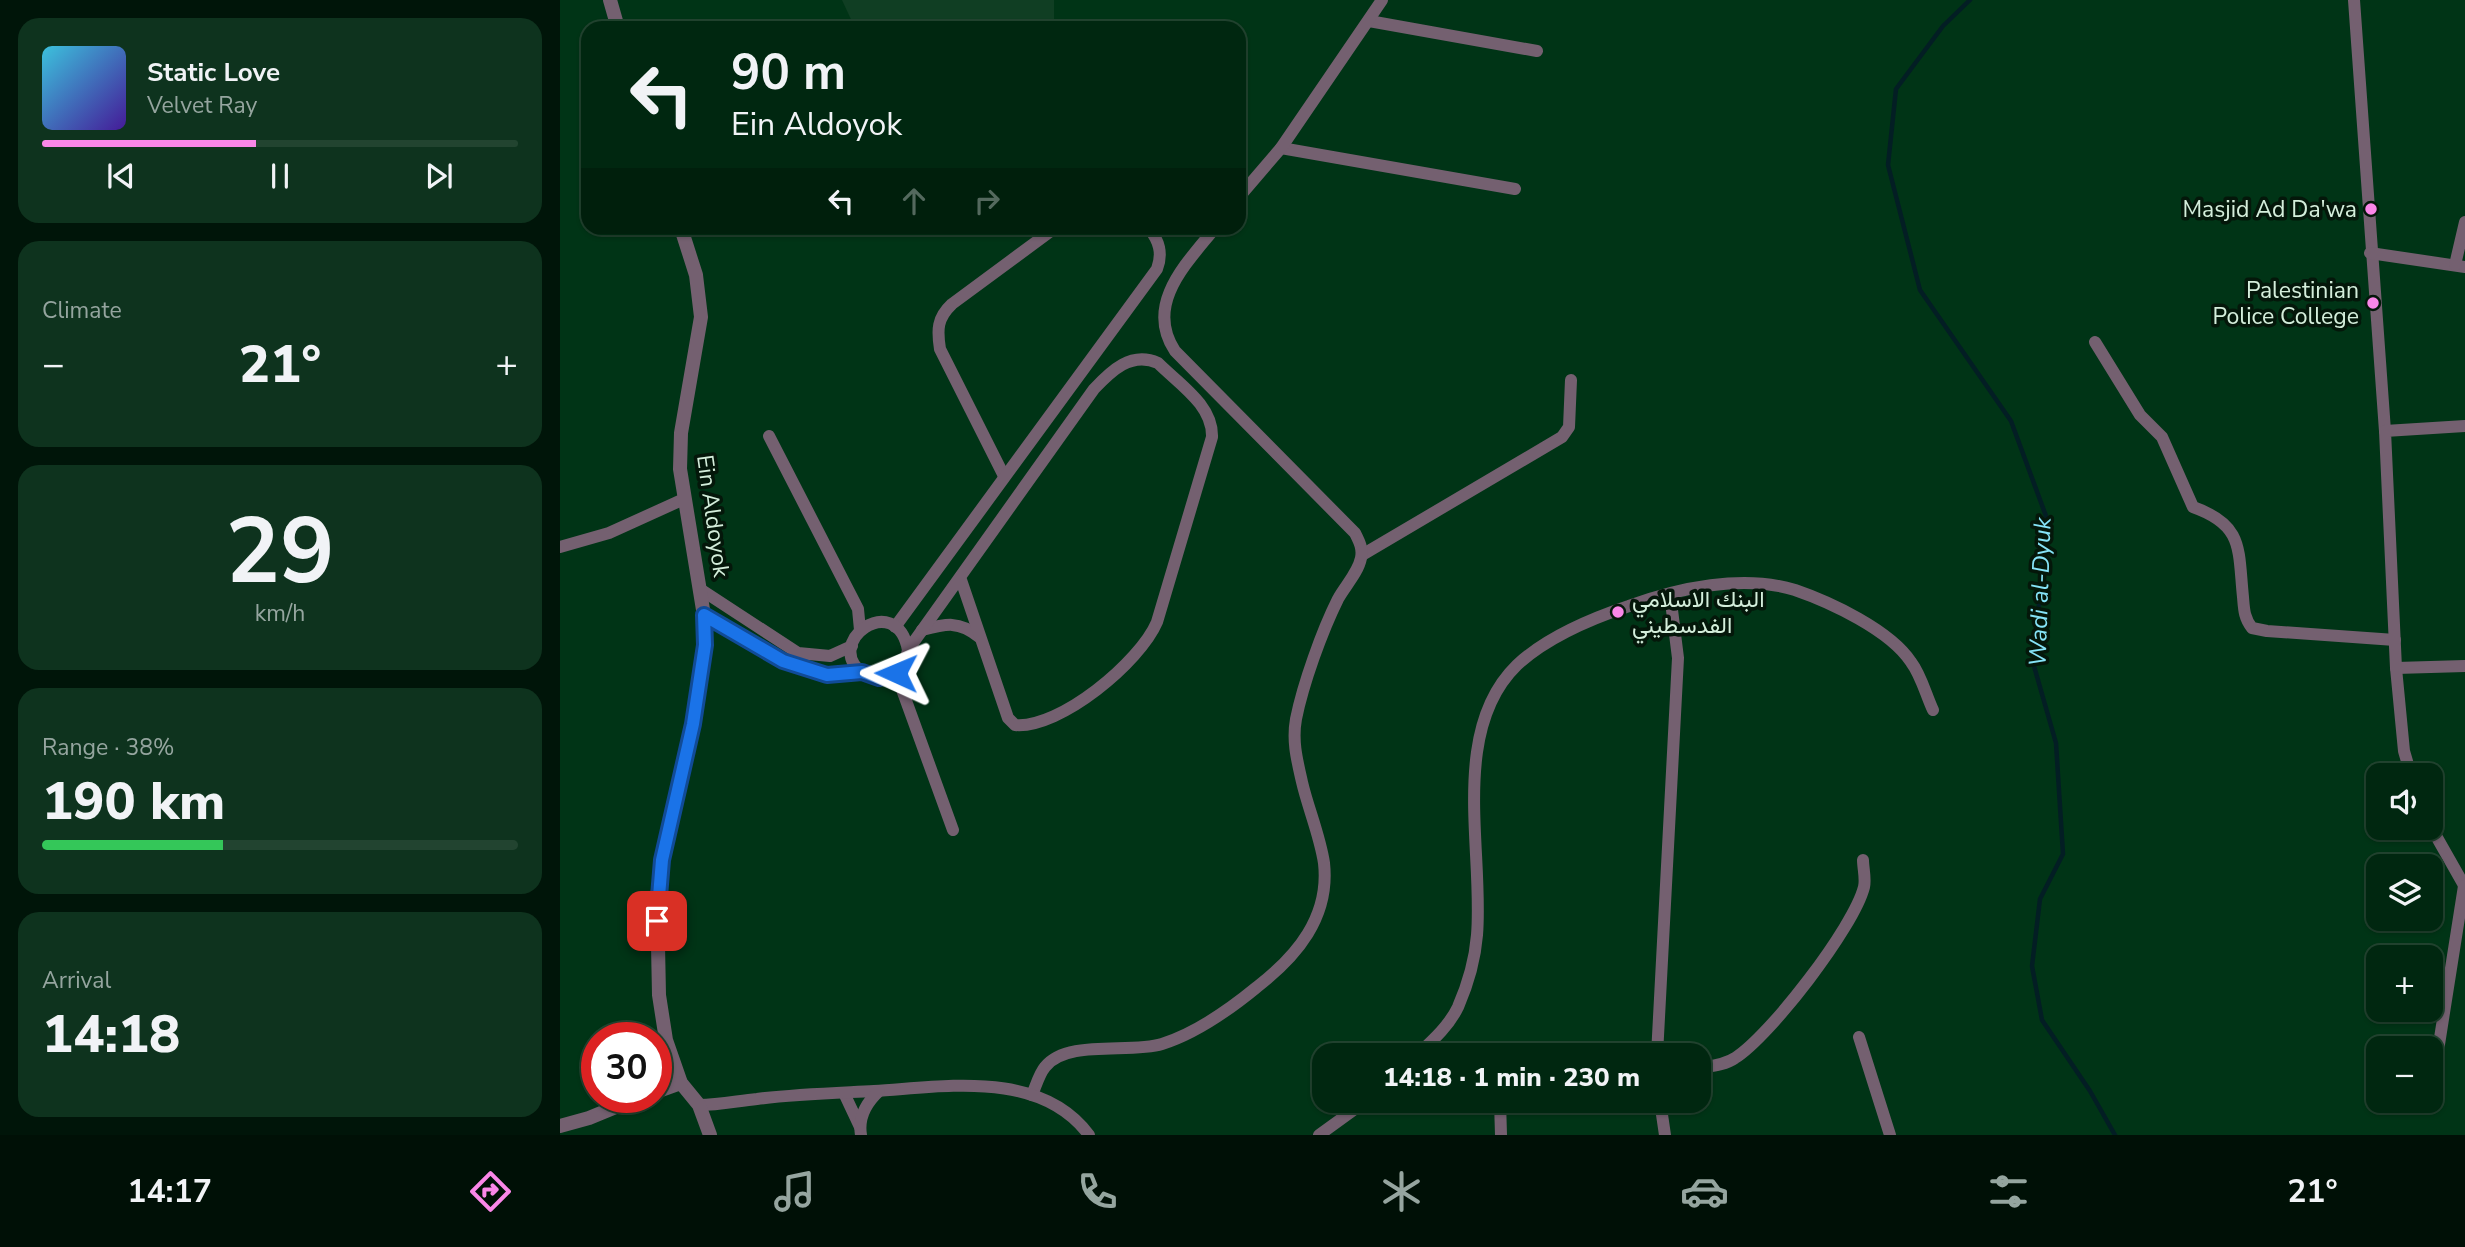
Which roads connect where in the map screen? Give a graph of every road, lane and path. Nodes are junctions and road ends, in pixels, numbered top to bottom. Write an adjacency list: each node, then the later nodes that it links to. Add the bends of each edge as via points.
1 (610, 0): 4 (street)
2 (1382, 0): 5 (street)
3 (2354, 0): 15 (street)
4 (616, 21)
5 (1369, 21): 6 (street); 7 (street)
6 (1537, 51)
7 (1281, 148): 8 (street); 9 (street)
8 (1246, 189)
9 (1516, 189)
10 (2465, 222): 16 (street)
11 (683, 235): 23 (street, Ein Aldoyok, via 696,275 701,317 681,433)
12 (1046, 235): 22 (street, via 952,304 942,313 937,330 940,349)
13 (1154, 235): 22 (street, via 1160,244 1157,269)
14 (1210, 235): 25 (street, via 1169,295 1164,309 1167,339 1355,533)
15 (2370, 253): 16 (street); 20 (street)
16 (2460, 266)
17 (2095, 342): 34 (street, via 2140,415 2162,437 2193,507 2213,514 2234,534 2245,614 2252,628)
18 (1571, 380): 25 (street, via 1569,427 1562,437)
19 (2465, 426): 20 (street)
20 (2385, 431): 34 (street)
21 (769, 436): 31 (street, via 858,609)
22 (1004, 475): 30 (street)
23 (684, 499): 24 (street, via 609,533); 27 (street, Ein Aldoyok)
24 (560, 547)
25 (1362, 555): 56 (street, via 1325,628 1293,738 1324,862 1322,900 1305,942 1257,988 1187,1034 1134,1049 1083,1050 1059,1057 1044,1068)
26 (960, 577): 32 (street); 33 (street); 33 (street, via 1110,371 1139,359 1151,360 1201,405 1212,426 1212,437 1157,622 1142,646 1112,677 1075,704 1026,726 1015,725 1008,718)
27 (700, 589): 29 (street, Ein Aldoyok); 35 (street, via 798,653 830,656)
28 (1670, 594): 41 (street, via 1756,584 1817,598 1867,624 1911,661); 49 (street, via 1605,614 1556,638 1516,667 1492,699 1478,740 1474,959 1457,1008); 50 (street, via 1678,659)
29 (704, 615): 39 (street, via 783,661 827,675); 52 (street, Ein Aldoyok, via 705,645 693,724 657,897 659,995 666,1040)
30 (895, 627): 31 (street, via 877,622); 36 (street)
31 (860, 630): 35 (street)
32 (922, 630): 33 (street, via 959,624); 36 (street)
33 (979, 638)
34 (2395, 640): 38 (street)
35 (852, 646): 39 (street)
36 (908, 650): 40 (street)
37 (2465, 666): 38 (street)
38 (2396, 668): 42 (street)
39 (862, 672): 40 (street, via 879,678)
40 (896, 673): 43 (street)
41 (1933, 710)
42 (2408, 763)
43 (953, 830)
44 (2438, 840): 46 (street)
45 (1863, 860): 51 (street, via 1864,884 1858,900 1824,958 1792,1001 1734,1059)
46 (2465, 887): 47 (street)
47 (2441, 1036)
48 (1859, 1037): 70 (street)
49 (1429, 1043)
50 (1658, 1043)
51 (1711, 1065)
52 (681, 1083): 53 (street); 57 (street, Ein Aldoyok)
53 (672, 1086)
54 (878, 1091): 55 (street); 56 (street, via 978,1085); 63 (street, via 863,1112)
55 (844, 1093): 57 (street); 63 (street)
56 (1032, 1095): 65 (street)
57 (699, 1105): 66 (street, Ein Aldoyok)
58 (597, 1113): 62 (street)
59 (1349, 1113): 67 (street)
60 (1500, 1113): 68 (street)
61 (1662, 1113): 69 (street)
62 (567, 1124): 64 (street)
63 (860, 1131)
64 (560, 1132)
65 (1090, 1134)
66 (710, 1135)
67 (1319, 1135)
68 (1501, 1135)
69 (1665, 1135)
70 (1890, 1135)

